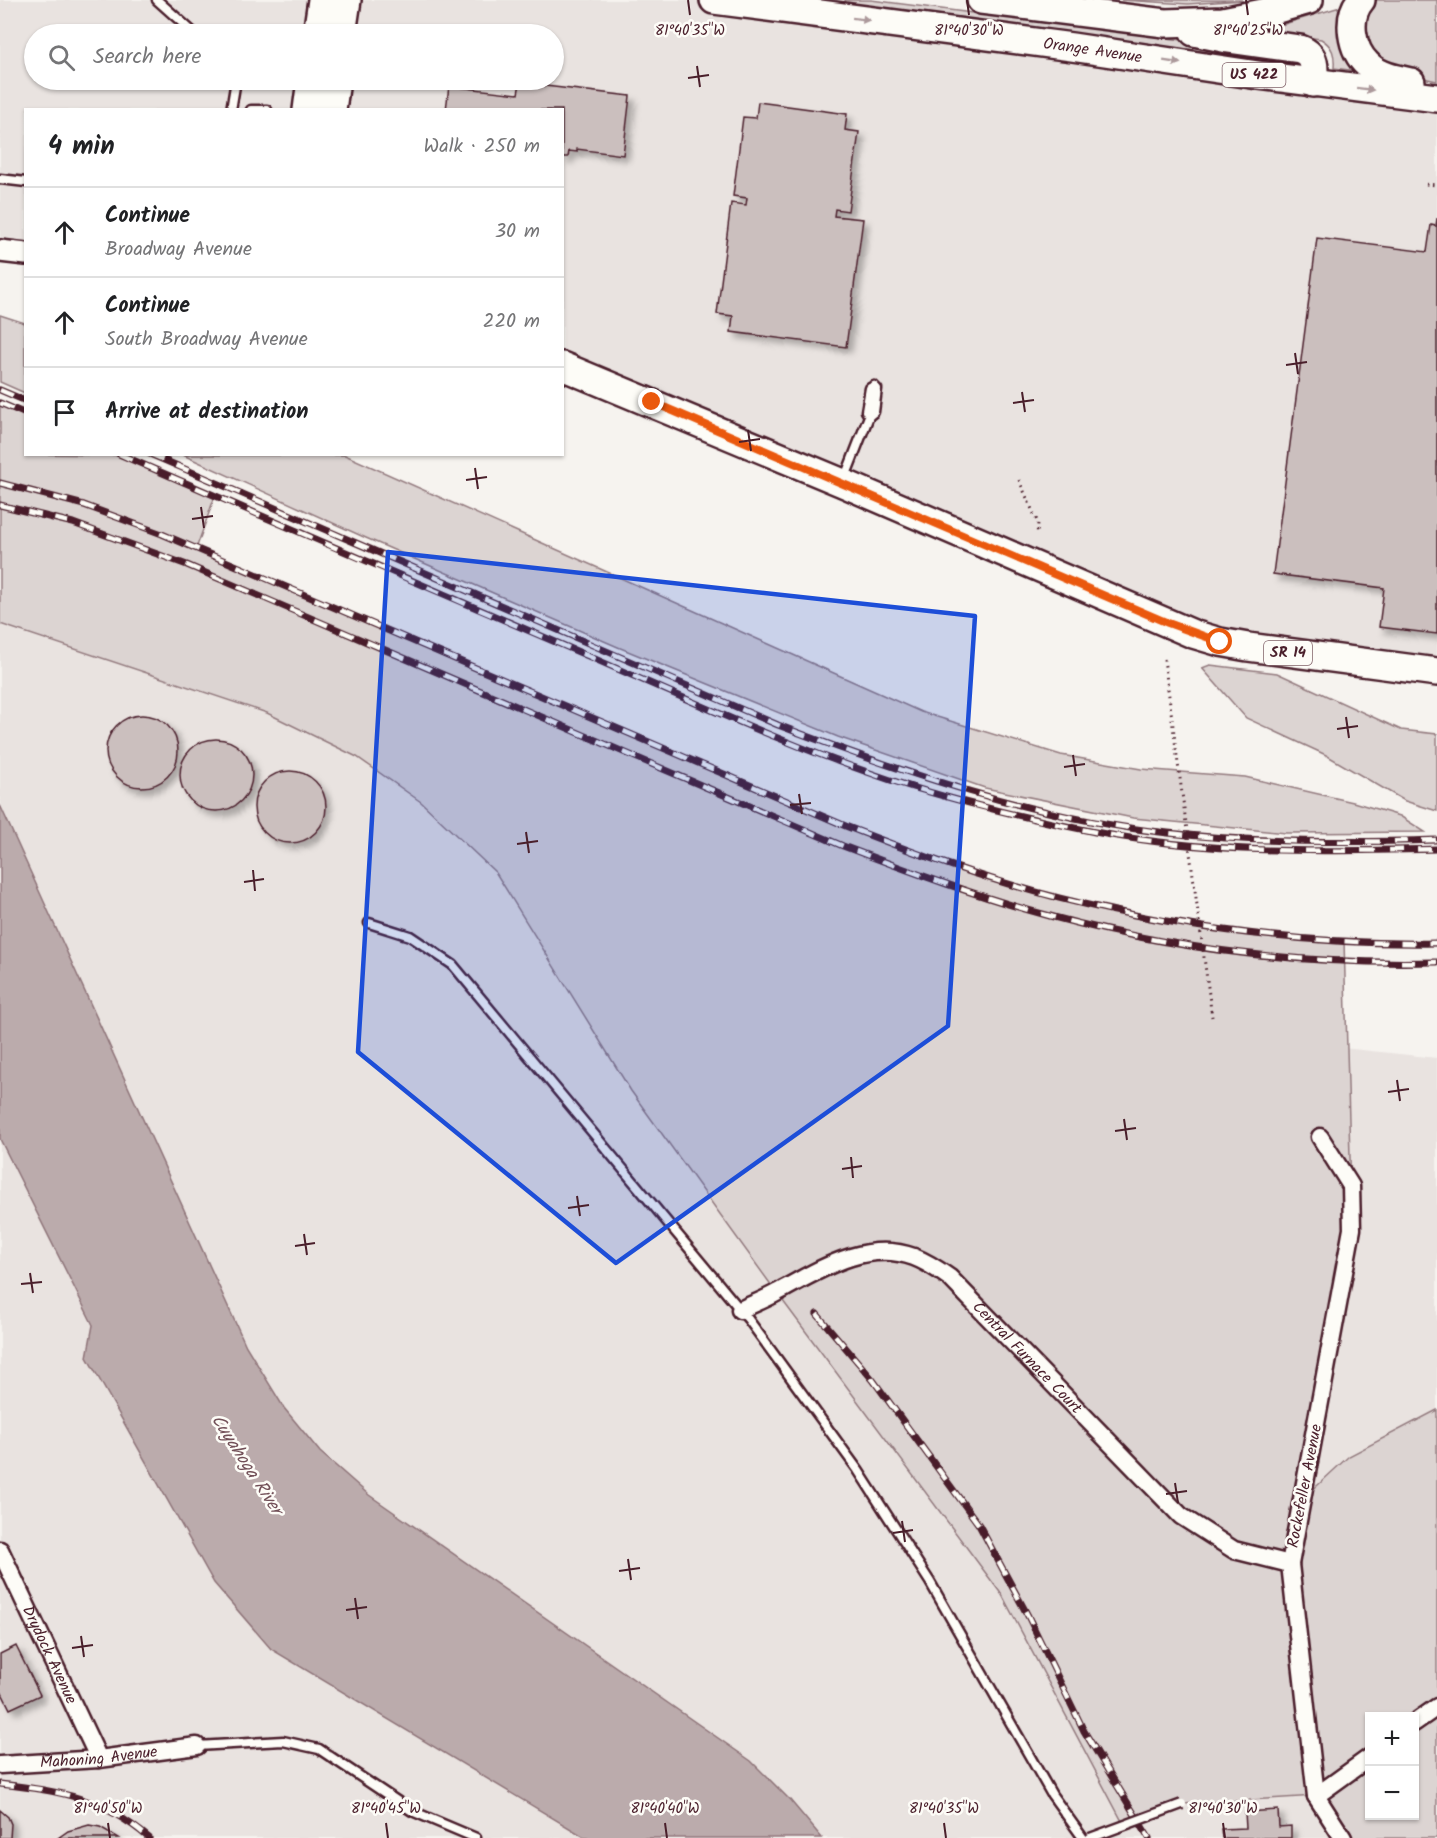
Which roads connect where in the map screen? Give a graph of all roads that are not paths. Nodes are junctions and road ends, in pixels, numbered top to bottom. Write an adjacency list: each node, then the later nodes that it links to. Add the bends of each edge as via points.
1 (157, 0): 10 (lane)
2 (322, 0): 11 (main road)
3 (347, 0): 12 (main road)
4 (714, 0): 8 (main road, Orange Avenue / US 422)
5 (981, 0): 9 (main road)
6 (1309, 0): 9 (main road, via 1223,21)
7 (1361, 0): 14 (main road, via 1354,11 1352,29 1358,52 1368,65 1393,79)
8 (814, 7): 13 (main road, Orange Avenue / US 422, one-way to 13)
9 (1137, 20): 13 (main road, via 1306,51 1314,60)
10 (184, 24)
11 (318, 24)
12 (343, 24)
13 (1313, 83): 18 (main road, Orange Avenue / US 422, one-way to 18)
14 (1437, 86)
15 (234, 90): 19 (lane)
16 (310, 90): 20 (main road)
17 (335, 90): 21 (main road)
18 (1437, 98)
19 (231, 108)
20 (307, 108)
21 (332, 108)
22 (0, 179): 23 (lane)
23 (24, 183)
24 (0, 251): 25 (street)
25 (24, 254)
26 (564, 367): 28 (main road, SR 14)
27 (869, 416): 28 (lane)
28 (843, 483): 29 (main road, SR 14, via 1193,634 1258,649)
29 (1437, 672)
30 (369, 923): 32 (lane, via 410,936 453,965)
31 (1320, 1137): 34 (street, Rockefeller Avenue, via 1351,1186 1352,1229)
32 (740, 1310): 34 (street, Central Furnace Court, via 834,1262 852,1257 890,1253 930,1264 950,1278 1181,1516 1234,1550); 44 (lane, via 870,1489 930,1582 1052,1795)
33 (0, 1550): 38 (street, Drydock Avenue)
34 (1290, 1564): 41 (street, Rockefeller Avenue)
35 (1437, 1707): 36 (street)
36 (1419, 1720)
37 (197, 1746): 38 (street, Mahoning Avenue); 43 (lane, via 282,1741 319,1749 412,1811)
38 (99, 1759): 40 (street, Mahoning Avenue)
39 (1365, 1761): 41 (street)
40 (0, 1765)
41 (1316, 1796): 46 (street, Rockefeller Avenue)
42 (1182, 1804): 45 (lane, bridge)
43 (476, 1838)
44 (1083, 1838)
45 (1090, 1838)
46 (1343, 1838)

